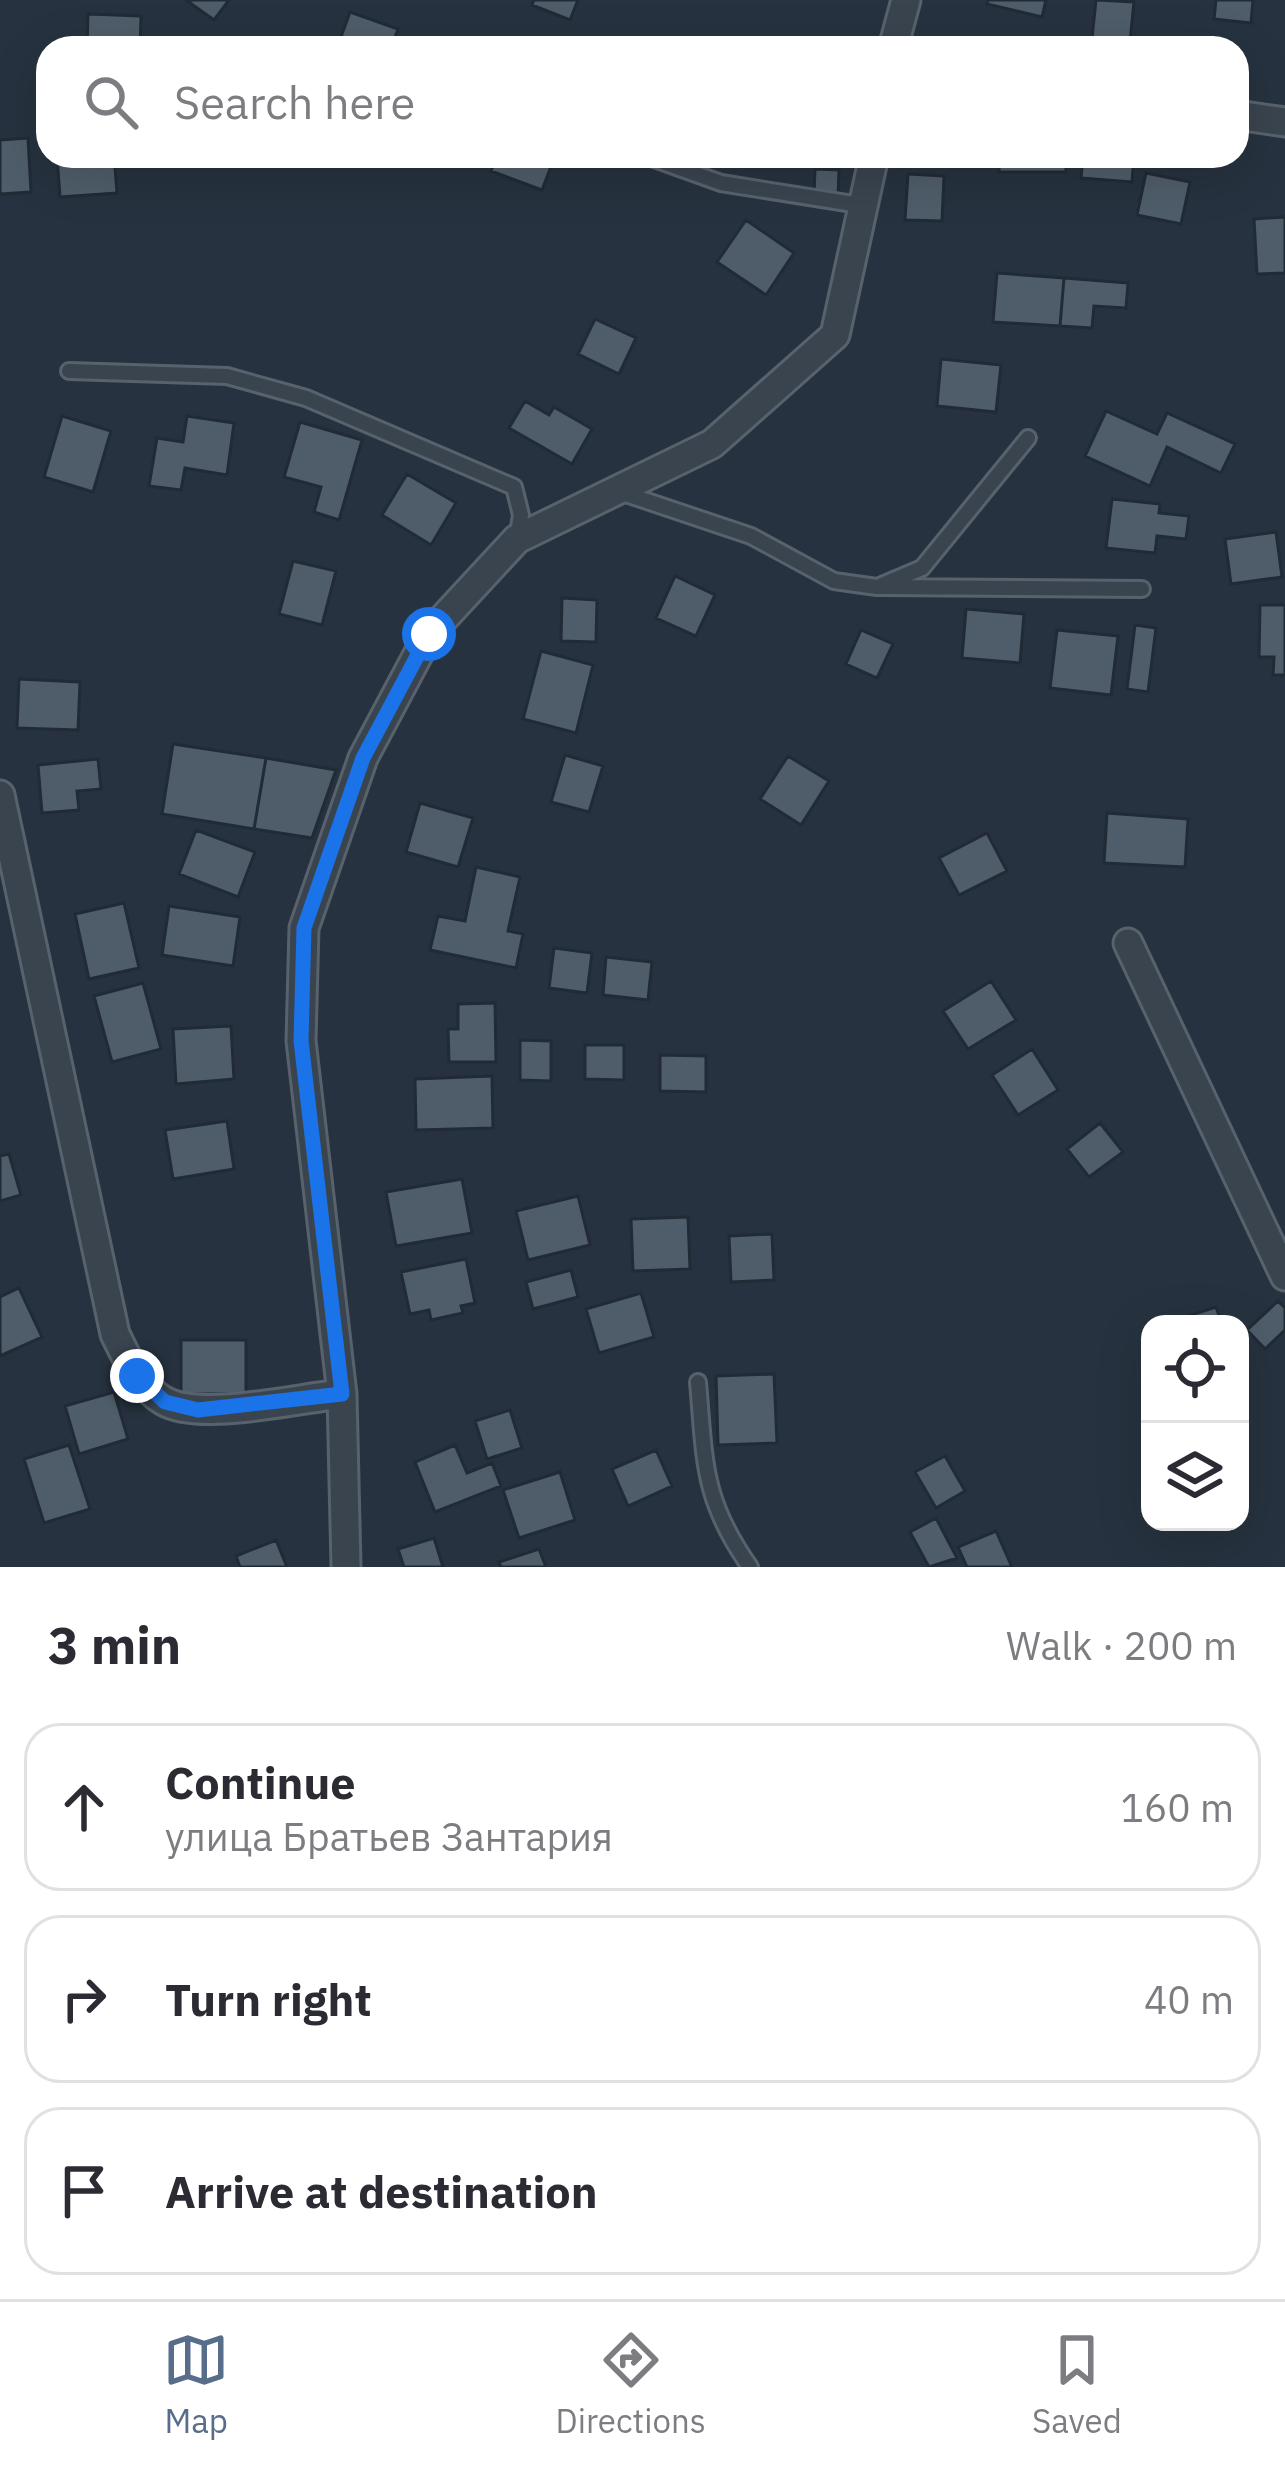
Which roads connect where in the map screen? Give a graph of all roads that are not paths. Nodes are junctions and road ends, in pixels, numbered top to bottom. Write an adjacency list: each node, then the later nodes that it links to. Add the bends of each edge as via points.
1 (906, 0): 2 (street)
2 (896, 36)
3 (1249, 118): 4 (street)
4 (1285, 122)
5 (679, 168): 7 (lane, via 721,183)
6 (872, 168): 7 (street)
7 (866, 206): 10 (street, via 835,335 712,444)
8 (69, 370): 11 (lane, via 227,376 306,398 514,487)
9 (1028, 438): 12 (lane, via 922,568)
10 (616, 490): 11 (street); 12 (lane, via 751,536 834,581)
11 (517, 539): 18 (street, via 429,634 363,758 304,928 301,1041)
12 (877, 586): 13 (lane)
13 (1142, 589)
14 (0, 795): 18 (street, via 115,1334 137,1376 165,1402 198,1410)
15 (1128, 943): 16 (street)
16 (1285, 1276)
17 (698, 1382): 20 (lane, via 708,1487 719,1522)
18 (342, 1394): 19 (street)
19 (346, 1567)
20 (750, 1567)

